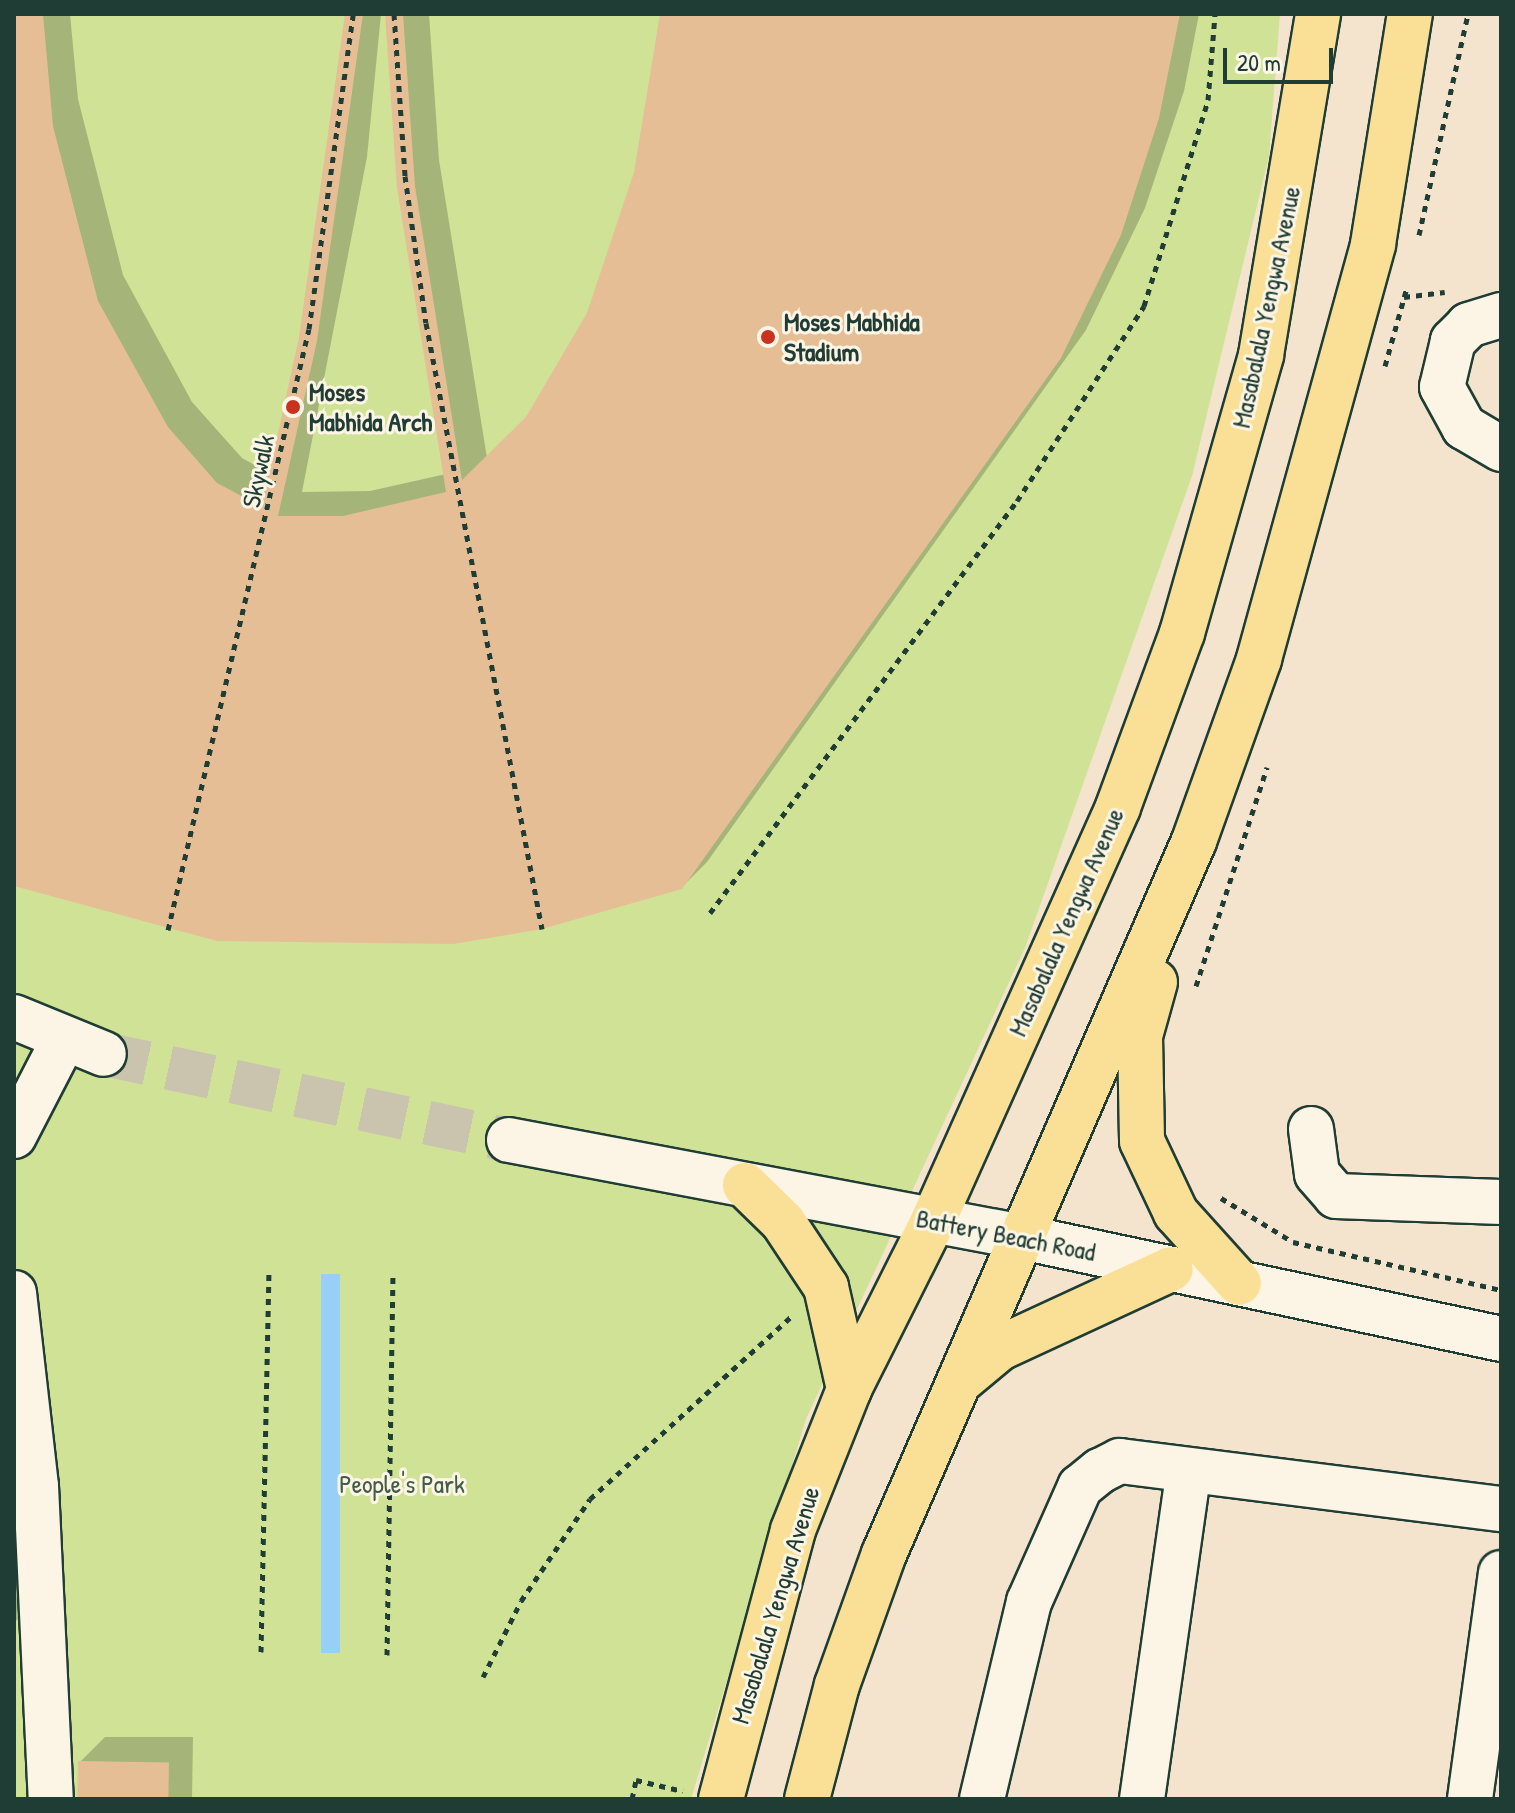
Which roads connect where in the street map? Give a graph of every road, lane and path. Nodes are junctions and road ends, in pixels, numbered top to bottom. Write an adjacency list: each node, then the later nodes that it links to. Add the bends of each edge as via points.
1 (353, 14): 16 (path, Skywalk, via 309,329)
2 (394, 14): 15 (path, via 405,176 426,323)
3 (1215, 14): 14 (path, via 1208,100 1144,306 1017,501)
4 (1318, 14): 27 (main road, Masabalala Yengwa Avenue, via 1261,355 1182,633 1118,807)
5 (1410, 14): 13 (main road, via 1373,244 1341,377 1259,659)
6 (1468, 14): 7 (path)
7 (1415, 252)
8 (1408, 282): 10 (path)
9 (1501, 315): 11 (street, via 1469,325 1453,341 1442,387 1464,427)
10 (1383, 372)
11 (1501, 449)
12 (1270, 757): 17 (path)
13 (1194, 841): 28 (main road); 32 (main road, via 1140,1036 1136,1097 1155,1178 1176,1213)
14 (710, 913)
15 (542, 929)
16 (168, 930)
17 (1195, 990)
18 (14, 1017): 19 (street)
19 (63, 1041): 20 (street); 22 (street)
20 (104, 1054)
21 (1311, 1129): 26 (street, via 1317,1174 1336,1196)
22 (14, 1136)
23 (509, 1140): 24 (street, Battery Beach Road)
24 (745, 1185): 27 (street, Battery Beach Road); 33 (main road, via 783,1222)
25 (1214, 1192): 34 (path, via 1293,1242)
26 (1501, 1202)
27 (933, 1221): 28 (street, Battery Beach Road); 38 (main road, Masabalala Yengwa Avenue)
28 (1017, 1236): 29 (street, Battery Beach Road); 37 (main road)
29 (1171, 1269): 32 (street, Battery Beach Road); 37 (main road, via 1000,1348)
30 (269, 1274): 42 (path)
31 (393, 1274): 43 (path)
32 (1239, 1283): 36 (street, Battery Beach Road)
33 (826, 1287): 38 (main road); 44 (path, via 590,1499 521,1601)
34 (1501, 1290)
35 (14, 1293): 46 (street, via 36,1486)
36 (1501, 1339)
37 (955, 1386): 48 (main road, via 847,1656)
38 (849, 1389): 45 (main road, Masabalala Yengwa Avenue, via 793,1530)
39 (1189, 1470): 40 (street); 49 (street, via 1120,1461 1080,1487 1029,1602); 50 (street)
40 (1501, 1509)
41 (1501, 1573): 51 (street)
42 (261, 1652)
43 (387, 1655)
44 (483, 1677)
45 (705, 1796): 47 (path, via 636,1780)
46 (51, 1799)
47 (632, 1799)
48 (807, 1799)
49 (982, 1799)
50 (1142, 1799)
51 (1470, 1799)

